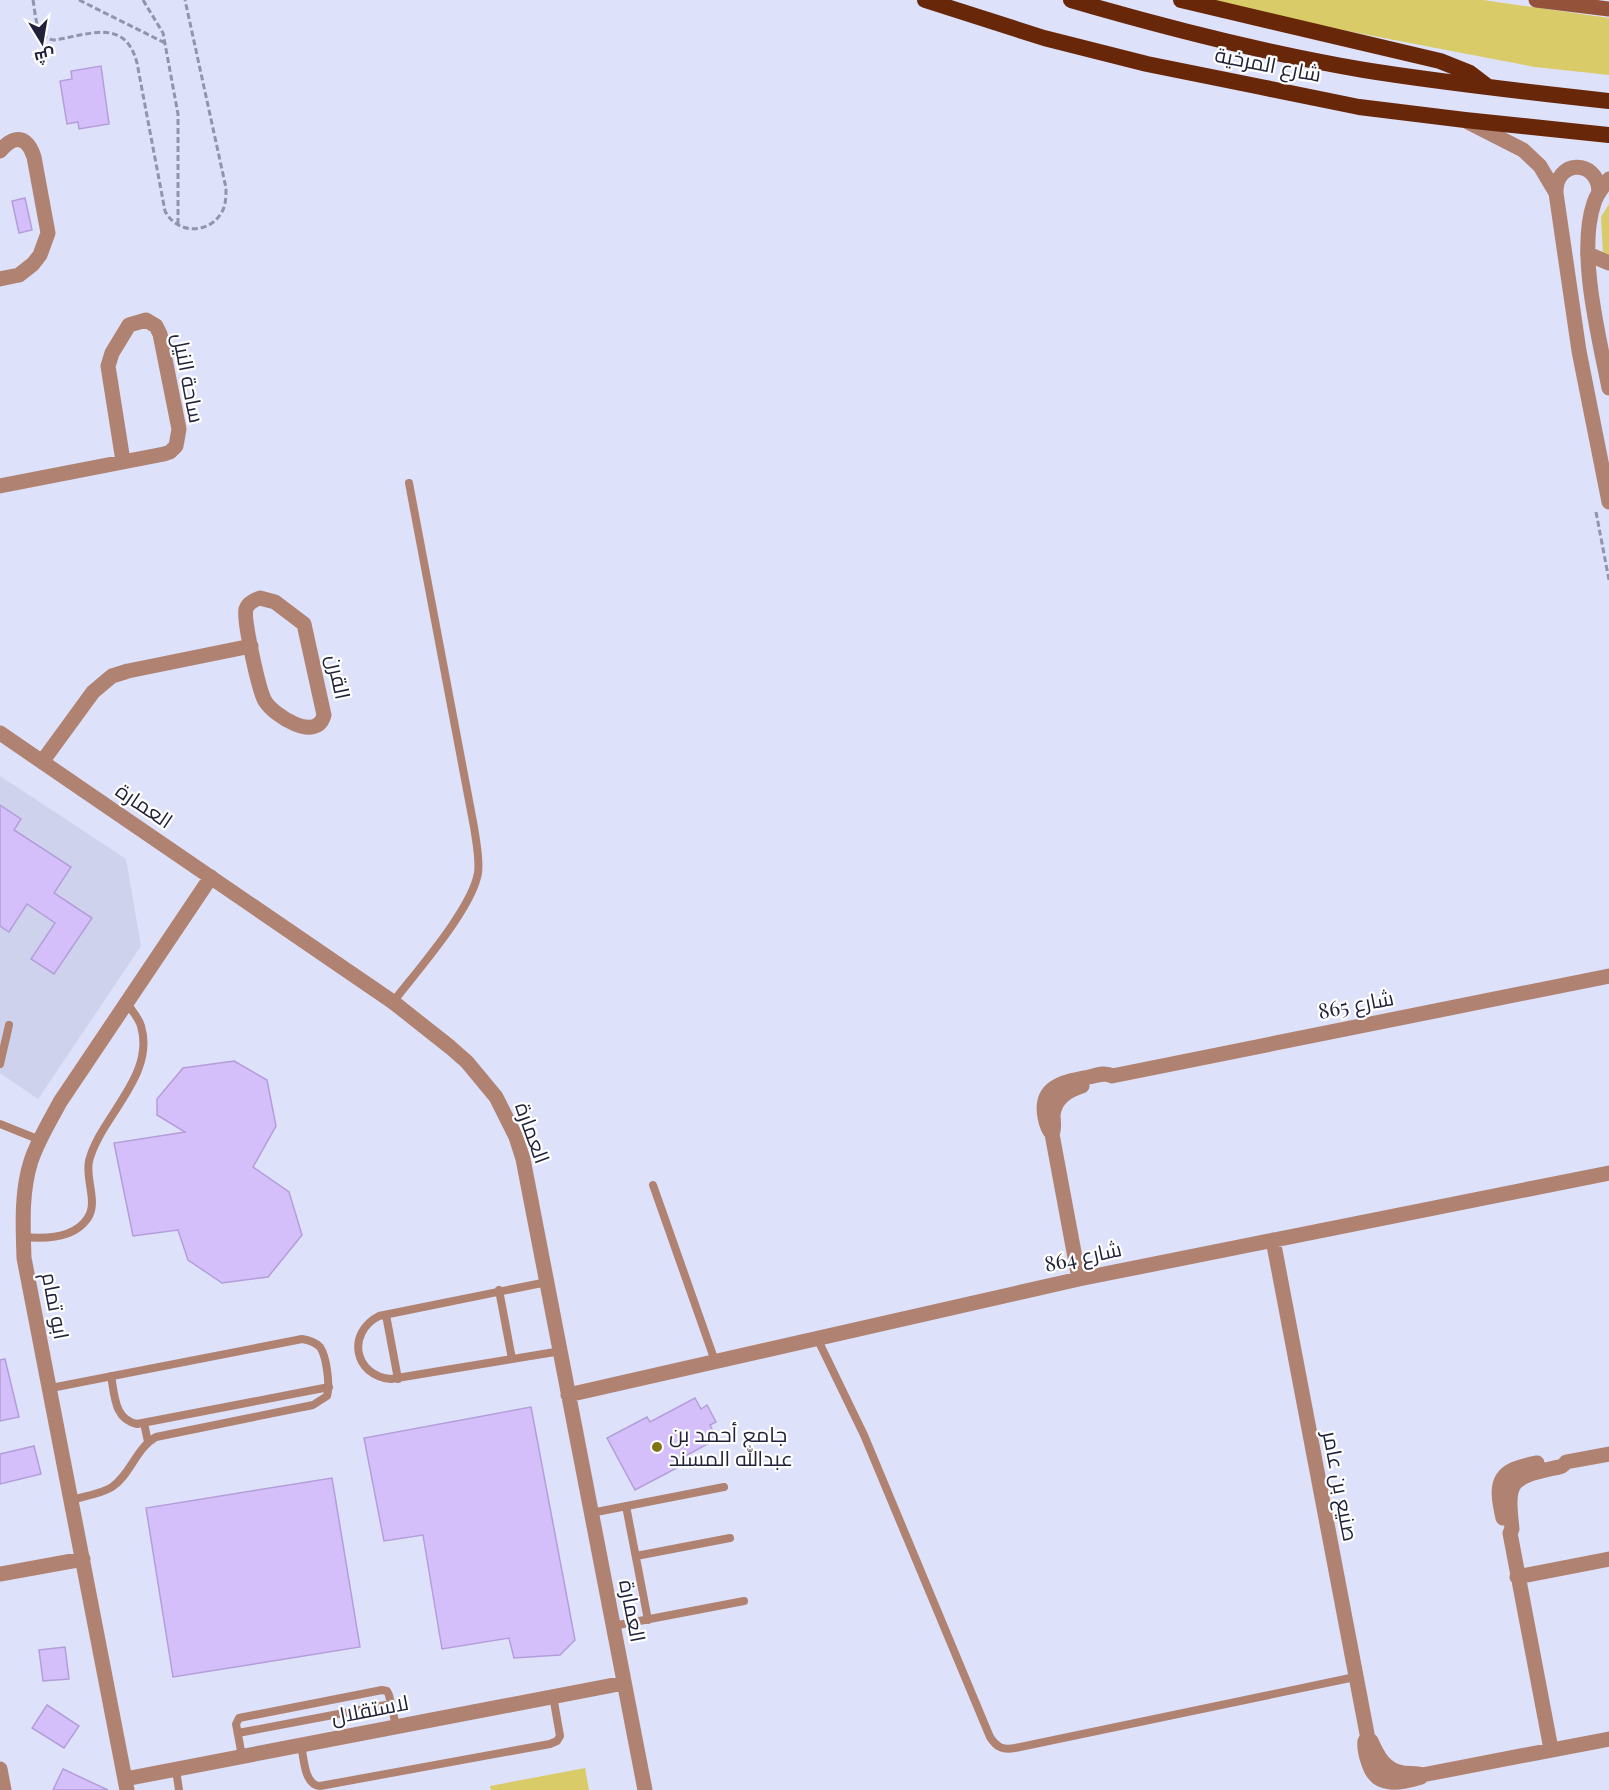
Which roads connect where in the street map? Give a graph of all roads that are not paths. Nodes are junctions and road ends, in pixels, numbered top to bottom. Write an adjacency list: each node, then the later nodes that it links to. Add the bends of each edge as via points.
1 (925, 0): 8 (highway, شارع المرخية, via 1044,38 1147,64 1359,106)
2 (1071, 0): 6 (highway, شارع المرخية, via 1164,27 1363,70)
3 (1181, 0): 6 (highway, via 1440,61 1470,73)
4 (1545, 1): 5 (main road)
5 (1609, 9)
6 (1488, 87): 7 (highway, شارع المرخية)
7 (1609, 101)
8 (1465, 120): 9 (highway, شارع المرخية); 12 (street, via 1523,150 1540,166)
9 (1609, 135)
10 (0, 151): 15 (street, via 16,140 31,147 48,233 33,264 19,275)
11 (1604, 185): 12 (street, via 1588,170 1572,168 1558,178); 13 (street, via 1590,219)
12 (1556, 193): 20 (street, via 1579,351)
13 (1588, 254): 14 (street); 16 (street)
14 (1609, 263)
15 (0, 279)
16 (1609, 388)
17 (123, 461): 17 (street, ساحة النيل, via 170,452 179,439 160,334 146,320 129,325 110,359); 19 (street, ساحة النيل)
18 (409, 483): 27 (lane, via 474,827 478,874 457,918)
19 (0, 486)
20 (1609, 502)
21 (250, 646): 21 (street, القرن, via 267,704 298,726 310,728 320,724 324,715 304,624 267,598 255,600 245,612); 23 (street, via 112,676 93,692)
22 (0, 733): 23 (street, العمارة)
23 (42, 762): 24 (street, العمارة)
24 (211, 877): 26 (street, ابو تمام); 27 (street, العمارة)
25 (1609, 976): 36 (street, شارع 865, via 1112,1076 1064,1094 1055,1107 1052,1134)
26 (126, 1002): 31 (street, ابو تمام, via 69,1086); 34 (lane, via 141,1024 142,1056 135,1077 90,1159 87,1178 91,1211 83,1224 69,1231 42,1239)
27 (393, 1002): 37 (street, العمارة, via 467,1062 507,1117 523,1159)
28 (9, 1025): 29 (lane)
29 (0, 1064)
30 (0, 1124): 31 (lane)
31 (40, 1140): 34 (street, ابو تمام, via 26,1187)
32 (1609, 1173): 35 (street, شارع 864)
33 (653, 1185): 43 (lane)
34 (23, 1237): 47 (street, ابو تمام)
35 (1273, 1239): 36 (street, شارع 864); 65 (street, صنيع بن عامر)
36 (1079, 1279): 40 (street, شارع 864)
37 (547, 1282): 38 (lane); 41 (street, العمارة)
38 (499, 1290): 39 (lane); 42 (lane)
39 (386, 1315): 45 (lane); 45 (lane, via 373,1319 363,1329 358,1350 371,1373 384,1379)
40 (817, 1338): 43 (street, شارع 864); 65 (lane, via 864,1435 995,1745 1004,1750 1016,1749)
41 (561, 1351): 42 (lane); 48 (street, العمارة)
42 (512, 1359): 45 (lane)
43 (715, 1361): 48 (street, شارع 864)
44 (111, 1376): 46 (lane, via 302,1339 314,1343 323,1353); 47 (lane); 49 (lane, via 121,1414 132,1423)
45 (398, 1379)
46 (328, 1387): 49 (lane); 50 (lane, via 324,1400 313,1405 168,1433)
47 (51, 1388): 53 (street, ابو تمام)
48 (568, 1395): 55 (street, العمارة)
49 (144, 1424): 50 (lane)
50 (148, 1442): 53 (lane, via 113,1486)
51 (1609, 1454): 61 (street, via 1516,1467 1500,1481 1498,1492)
52 (724, 1487): 54 (lane)
53 (72, 1500): 58 (street, ابو تمام)
54 (626, 1506): 55 (lane); 57 (lane)
55 (591, 1513): 64 (street, العمارة)
56 (730, 1538): 57 (lane)
57 (636, 1556): 63 (lane)
58 (83, 1559): 60 (street); 77 (street, ابو تمام)
59 (1609, 1559): 61 (street)
60 (0, 1574)
61 (1517, 1577): 73 (street)
62 (744, 1602): 63 (lane)
63 (648, 1620): 64 (lane)
64 (613, 1626): 66 (street, العمارة)
65 (1355, 1677): 73 (street, صنيع بن عامر, via 1368,1739 1382,1762 1398,1772 1422,1775)
66 (624, 1683): 67 (street, لاستقلال); 80 (street, العمارة)
67 (553, 1696): 69 (street, لاستقلال); 72 (lane, via 560,1736 550,1744 320,1786 309,1782)
68 (391, 1704): 69 (lane); 70 (lane); 70 (lane, via 388,1693 381,1690 239,1718)
69 (396, 1726): 72 (street, لاستقلال)
70 (238, 1733): 74 (lane)
71 (1609, 1739): 73 (street, صنيع بن عامر)
72 (301, 1745): 74 (street, لاستقلال)
73 (1551, 1749)
74 (242, 1756): 76 (street, لاستقلال)
75 (0, 1769): 78 (street)
76 (176, 1770): 77 (street, لاستقلال); 79 (lane)
77 (126, 1784)
78 (4, 1790)
79 (179, 1790)
80 (645, 1790)

